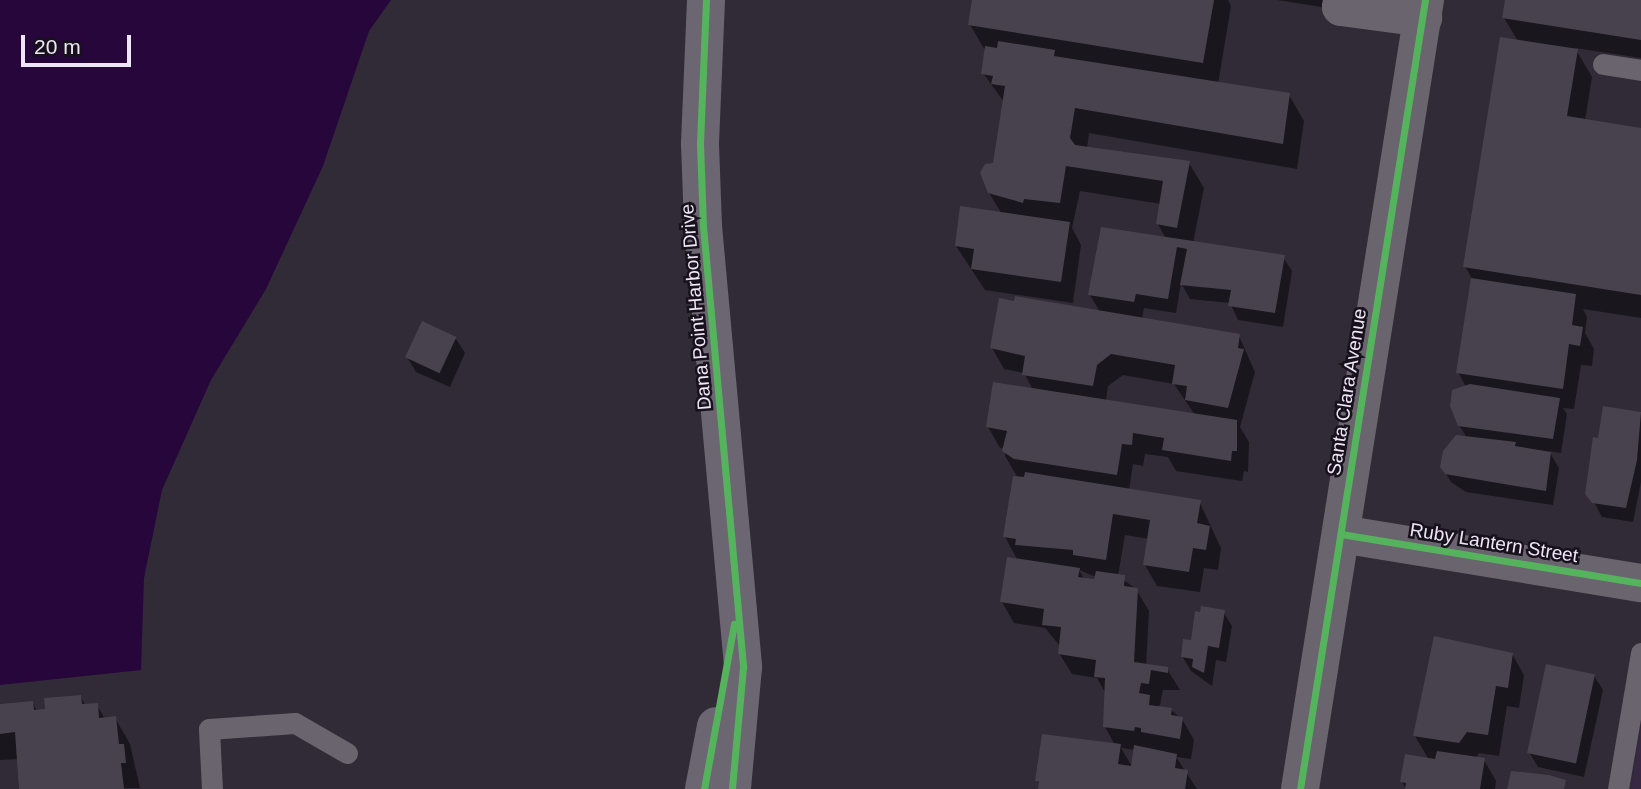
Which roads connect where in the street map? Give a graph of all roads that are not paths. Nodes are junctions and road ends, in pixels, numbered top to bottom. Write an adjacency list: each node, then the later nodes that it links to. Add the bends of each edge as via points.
1 (706, 0): 8 (street, Dana Point Harbor Drive, via 700,144 703,212)
2 (1342, 0): 3 (street, via 1341,7)
3 (1424, 9): 6 (street, Santa Clara Avenue)
4 (1603, 64): 5 (lane)
5 (1641, 70)
6 (1341, 534): 7 (street, Ruby Lantern Street); 14 (street, Santa Clara Avenue)
7 (1641, 583)
8 (737, 611): 12 (street, Dana Point Harbor Drive); 13 (street, Dana Point Harbor Drive, via 743,667)
9 (1641, 653): 15 (lane)
10 (347, 753): 11 (lane, via 295,723 209,729)
11 (212, 789)
12 (704, 789)
13 (732, 789)
14 (1300, 789)
15 (1618, 789)

